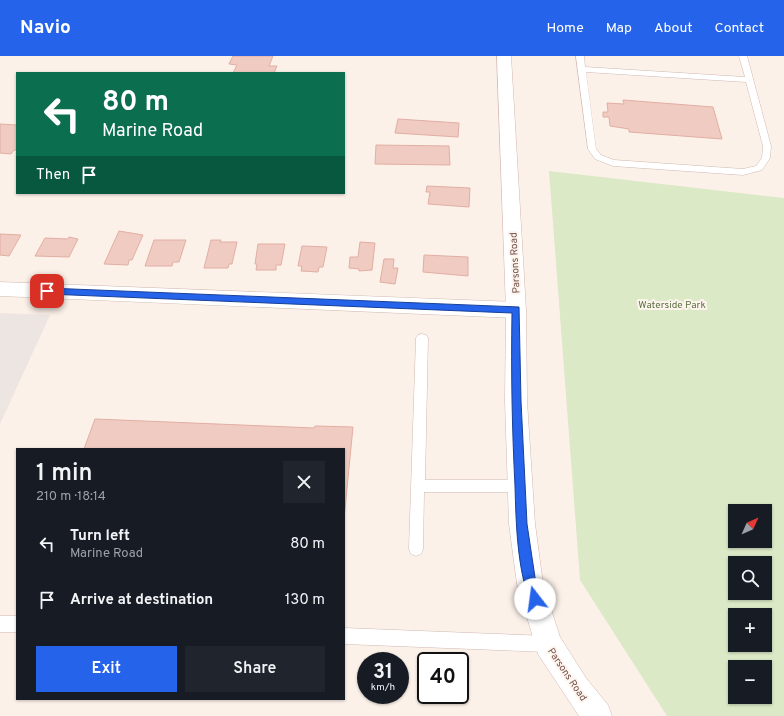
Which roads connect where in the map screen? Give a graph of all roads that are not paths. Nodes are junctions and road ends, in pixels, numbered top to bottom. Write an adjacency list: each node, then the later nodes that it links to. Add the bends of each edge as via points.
1 (504, 56): 7 (street, Parsons Road)
2 (580, 56): 4 (lane)
3 (743, 56): 5 (lane)
4 (583, 69): 5 (lane); 5 (lane, via 592,149 598,157 612,163 743,172 759,168 766,158 767,146)
5 (749, 80)
6 (0, 289): 7 (street)
7 (516, 310): 10 (street, Parsons Road, via 516,401)
8 (422, 338): 9 (lane)
9 (418, 486): 10 (lane); 11 (lane)
10 (520, 486): 15 (street, Parsons Road, via 530,584)
11 (416, 549)
12 (0, 624): 13 (lane)
13 (16, 624)
14 (345, 636): 15 (lane)
15 (548, 644): 16 (street, Parsons Road)
16 (595, 716)

